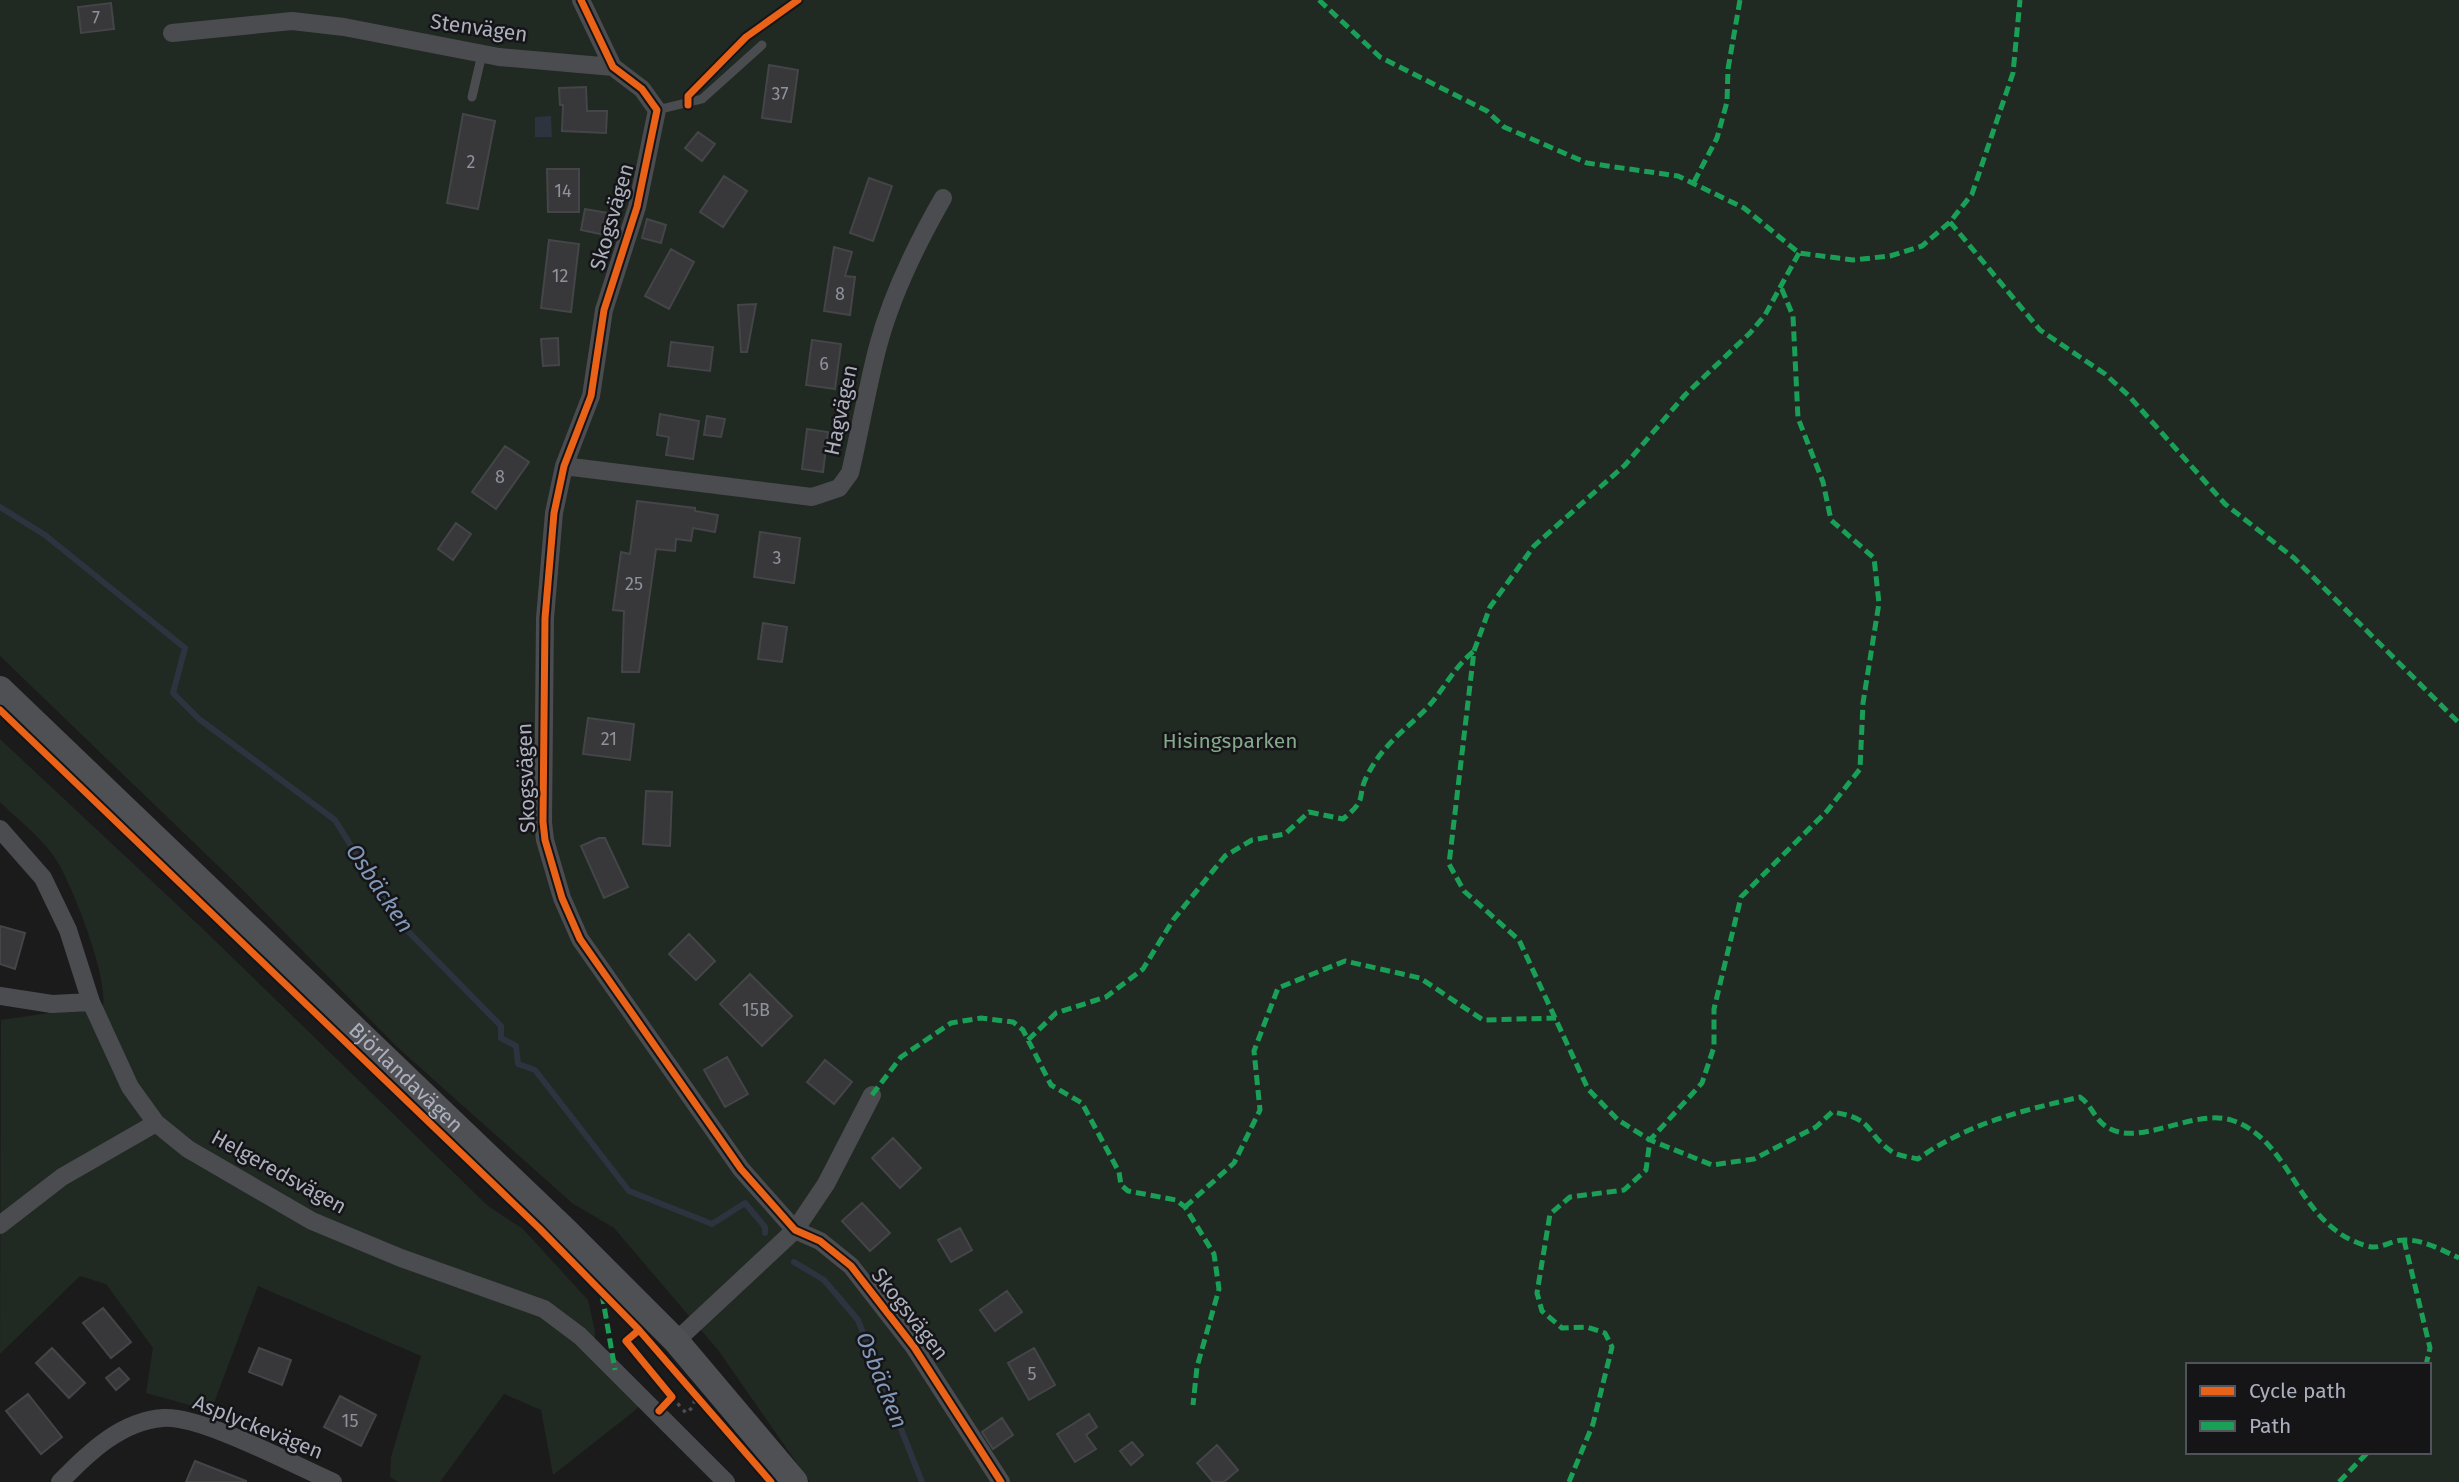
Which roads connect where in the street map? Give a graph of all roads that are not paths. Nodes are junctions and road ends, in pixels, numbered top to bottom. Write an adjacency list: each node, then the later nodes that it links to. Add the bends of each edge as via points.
1 (581, 0): 5 (street)
2 (172, 33): 4 (street, Stenvägen, via 292,21)
3 (762, 45): 7 (lane, via 702,99)
4 (482, 54): 5 (street, Stenvägen); 6 (lane)
5 (613, 67): 7 (street, via 642,89)
6 (472, 97)
7 (657, 110): 9 (street, Skogsvägen, via 637,207 604,310 591,396)
8 (943, 198): 9 (street, Hagvägen, via 915,249 889,313 850,473 839,488 812,497)
9 (564, 466): 17 (street, Skogsvägen, via 554,513 545,618 541,742 545,840 554,873 580,939 741,1169)
10 (0, 689): 18 (street, Björlandavägen)
11 (0, 829): 13 (street, Helgeredsvägen, via 43,878 68,930)
12 (0, 996): 13 (street, via 52,1004)
13 (91, 1002): 15 (street, Helgeredsvägen, via 130,1087)
14 (872, 1095): 17 (street)
15 (156, 1123): 16 (street, via 62,1177); 21 (street, Helgeredsvägen, via 188,1149 312,1221 544,1309 580,1336)
16 (0, 1225)
17 (795, 1230): 18 (street); 23 (street, Skogsvägen, via 820,1241 851,1266 937,1378)
18 (676, 1341): 22 (street, Björlandavägen)
19 (61, 1482): 20 (street, Asplyckevägen, via 118,1432 161,1418 207,1427)
20 (333, 1482)
21 (726, 1482)
22 (795, 1482)
23 (1001, 1482)

